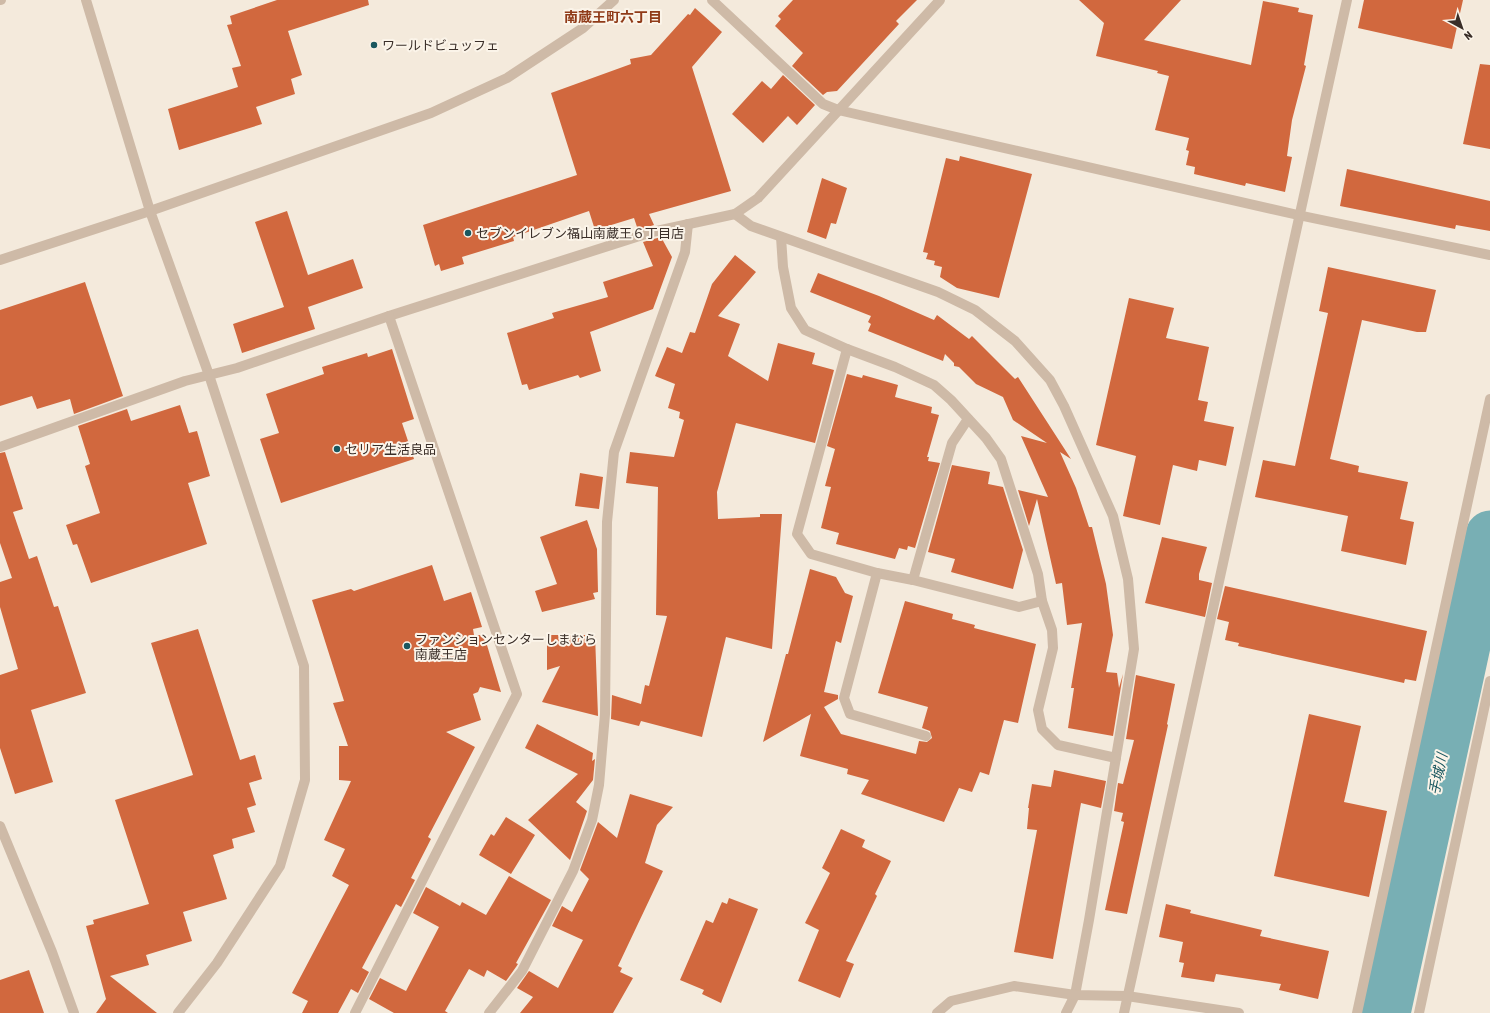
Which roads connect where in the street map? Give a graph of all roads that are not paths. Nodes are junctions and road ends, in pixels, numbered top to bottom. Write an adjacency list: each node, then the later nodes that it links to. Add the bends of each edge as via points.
1 (86, 0): 7 (street)
2 (614, 0): 7 (street, via 582,28 507,78 445,106)
3 (712, 0): 6 (street, via 824,104)
4 (940, 0): 6 (street)
5 (1347, 0): 9 (street)
6 (838, 110): 8 (street, via 758,198); 9 (street)
7 (150, 211): 13 (street); 16 (street)
8 (735, 214): 10 (street); 11 (street, via 751,226)
9 (1298, 215): 12 (street); 28 (street)
10 (688, 224): 14 (street, via 652,232); 32 (street, via 685,252 614,452 607,522 605,714 599,785 592,820 573,871 522,971)
11 (781, 237): 15 (street, via 783,267 791,308 805,330); 25 (street, via 938,292 975,310 1015,341 1050,380 1113,516 1128,579 1134,649)
12 (1490, 255)
13 (0, 260)
14 (389, 316): 16 (street); 31 (street, via 517,694)
15 (847, 350): 18 (street, via 895,367 934,385); 20 (street, via 797,534 811,554)
16 (210, 376): 19 (street, via 185,381); 30 (street, via 304,666 305,780 280,866 217,963)
17 (1490, 399): 37 (street)
18 (968, 419): 21 (street, via 952,443); 22 (street, via 1001,459 1038,574)
19 (0, 447)
20 (877, 573): 21 (street); 24 (street, via 844,698 850,714)
21 (913, 580): 22 (street, via 1019,607)
22 (1042, 601): 25 (street, via 1052,630 1052,648 1038,710 1042,729 1058,745)
23 (1490, 682): 38 (street)
24 (926, 736)
25 (1116, 758): 27 (street)
26 (0, 826): 29 (street)
27 (1075, 995): 28 (street); 33 (street, via 1014,986 951,1001); 34 (street)
28 (1128, 996): 35 (street); 36 (street)
29 (74, 1013)
30 (178, 1013)
31 (355, 1013)
32 (488, 1013)
33 (938, 1013)
34 (1066, 1013)
35 (1124, 1013)
36 (1239, 1013)
37 (1357, 1013)
38 (1419, 1013)

